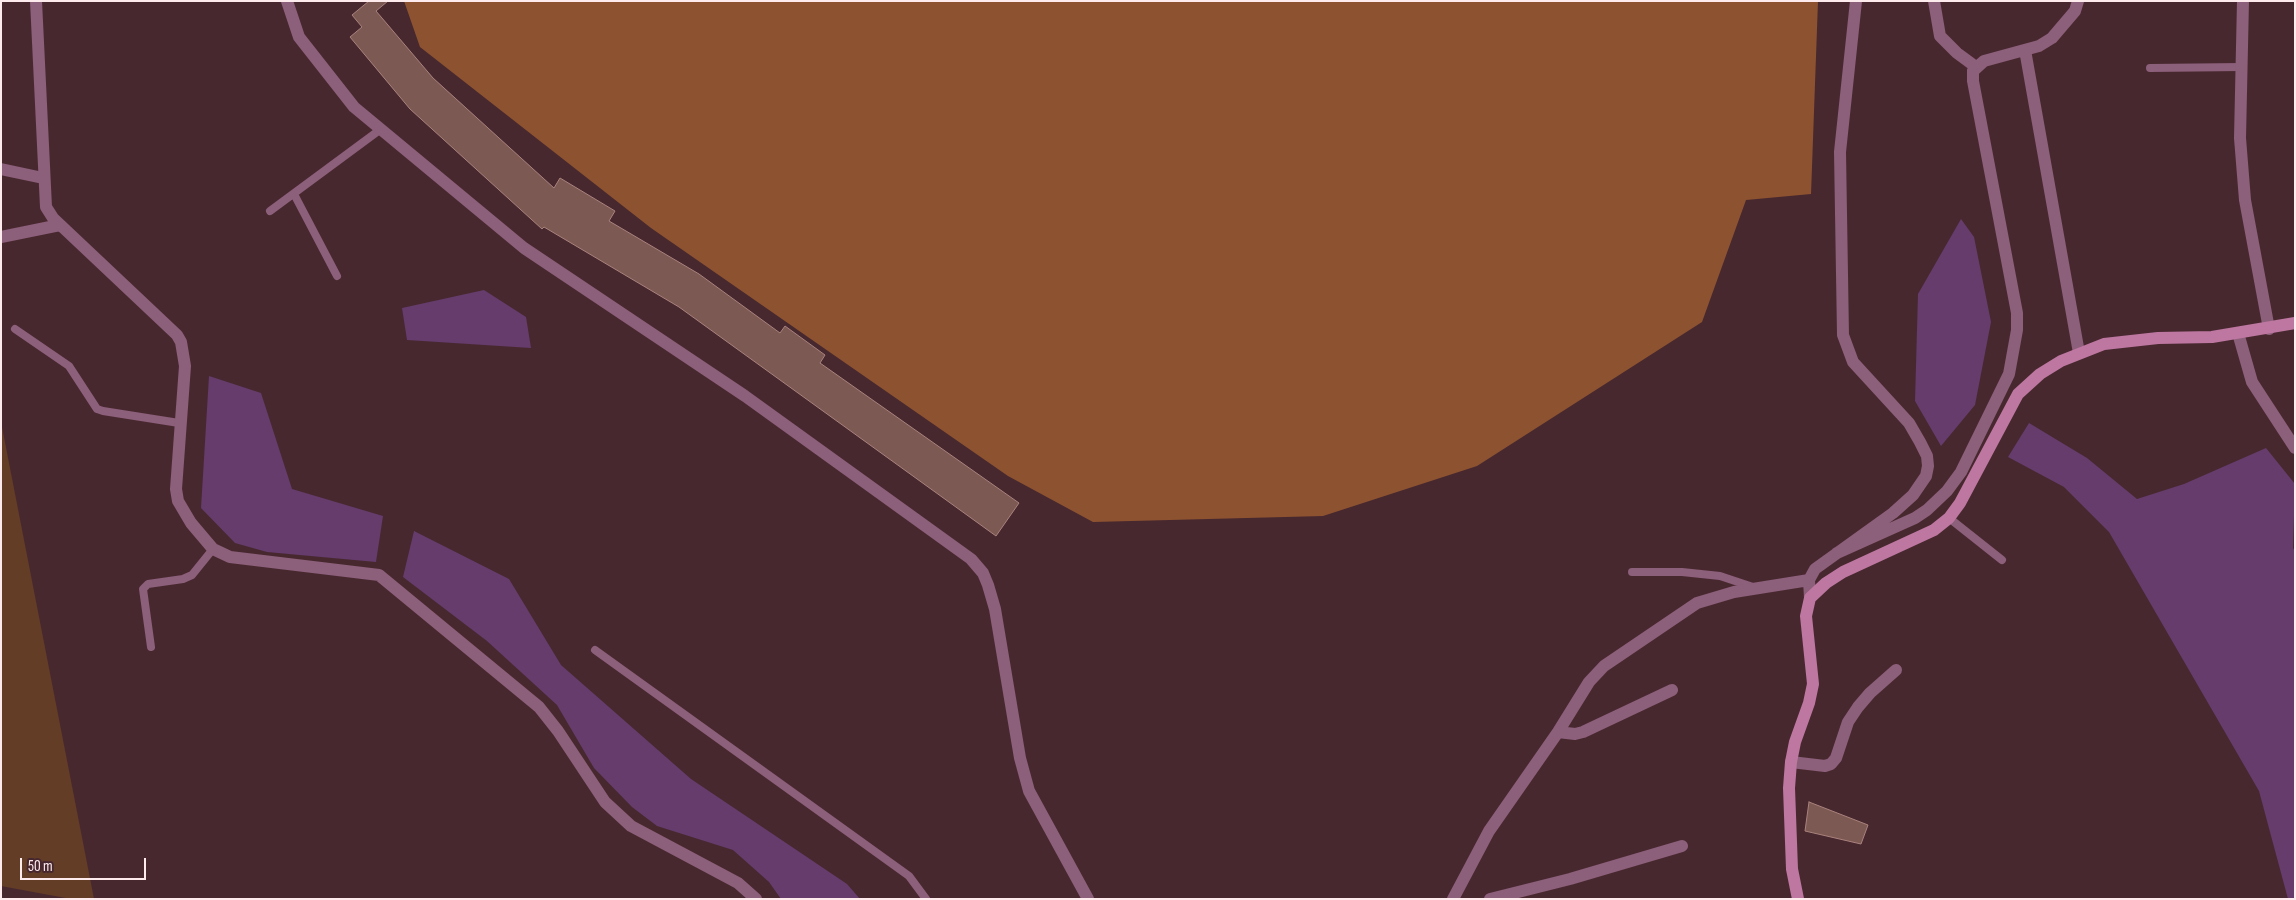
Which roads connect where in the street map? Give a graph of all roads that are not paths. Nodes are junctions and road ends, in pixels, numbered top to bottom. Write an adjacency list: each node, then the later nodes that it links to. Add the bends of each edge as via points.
1 (36, 1): 13 (street)
2 (287, 1): 11 (street, via 299,37 309,52 354,107)
3 (1856, 1): 28 (street, via 1840,152 1843,335 1853,362 1909,423 1927,456 1928,466 1926,476 1893,514)
4 (1934, 1): 8 (street, via 1940,36)
5 (2078, 1): 7 (street, via 2075,11 2056,35)
6 (2243, 1): 9 (street)
7 (2025, 50): 8 (street, via 1984,61); 23 (street)
8 (1976, 67): 28 (street, via 1972,75 2017,313 2009,374 1960,472 1947,491 1915,518)
9 (2242, 67): 10 (lane); 20 (street, via 2240,138 2245,200)
10 (2150, 68)
11 (381, 129): 14 (lane); 43 (street, via 524,248 746,396 971,559 988,585 995,609 1020,758 1029,790)
12 (1, 169): 13 (street)
13 (43, 178): 16 (street, via 46,209)
14 (294, 194): 15 (lane); 18 (lane)
15 (270, 211)
16 (60, 225): 17 (street); 24 (street, via 178,335 185,366)
17 (1, 237)
18 (337, 276)
19 (2295, 323): 20 (street)
20 (2269, 329): 22 (street)
21 (15, 330): 24 (lane, via 69,366 97,409)
22 (2238, 333): 23 (street, via 2104,344); 25 (street, via 2252,382)
23 (2080, 352): 26 (street, via 2040,374 2018,394)
24 (179, 423): 27 (street, via 178,501 191,523)
25 (2295, 448)
26 (1949, 518): 29 (lane); 33 (street, via 1934,530 1843,572)
27 (214, 549): 34 (lane, via 192,575 148,584 143,589); 41 (street, via 230,557 379,575 539,707 605,802 631,826 738,883)
28 (1837, 553): 31 (street, via 1815,569)
29 (2002, 560)
30 (1632, 572): 32 (lane, via 1720,576)
31 (1809, 580): 32 (street); 33 (street)
32 (1757, 589): 38 (street, via 1697,603 1604,666 1589,682)
33 (1810, 598): 39 (street, via 1806,616 1813,684)
34 (150, 647)
35 (595, 650): 42 (lane, via 909,876)
36 (1896, 670): 39 (street, via 1870,693 1853,714 1831,764)
37 (1672, 690): 38 (street, via 1583,732)
38 (1558, 732): 44 (street, via 1488,831)
39 (1791, 762): 46 (street, via 1792,869)
40 (1682, 846): 45 (street)
41 (756, 899)
42 (926, 899)
43 (1088, 899)
44 (1453, 899)
45 (1490, 899)
46 (1798, 899)

